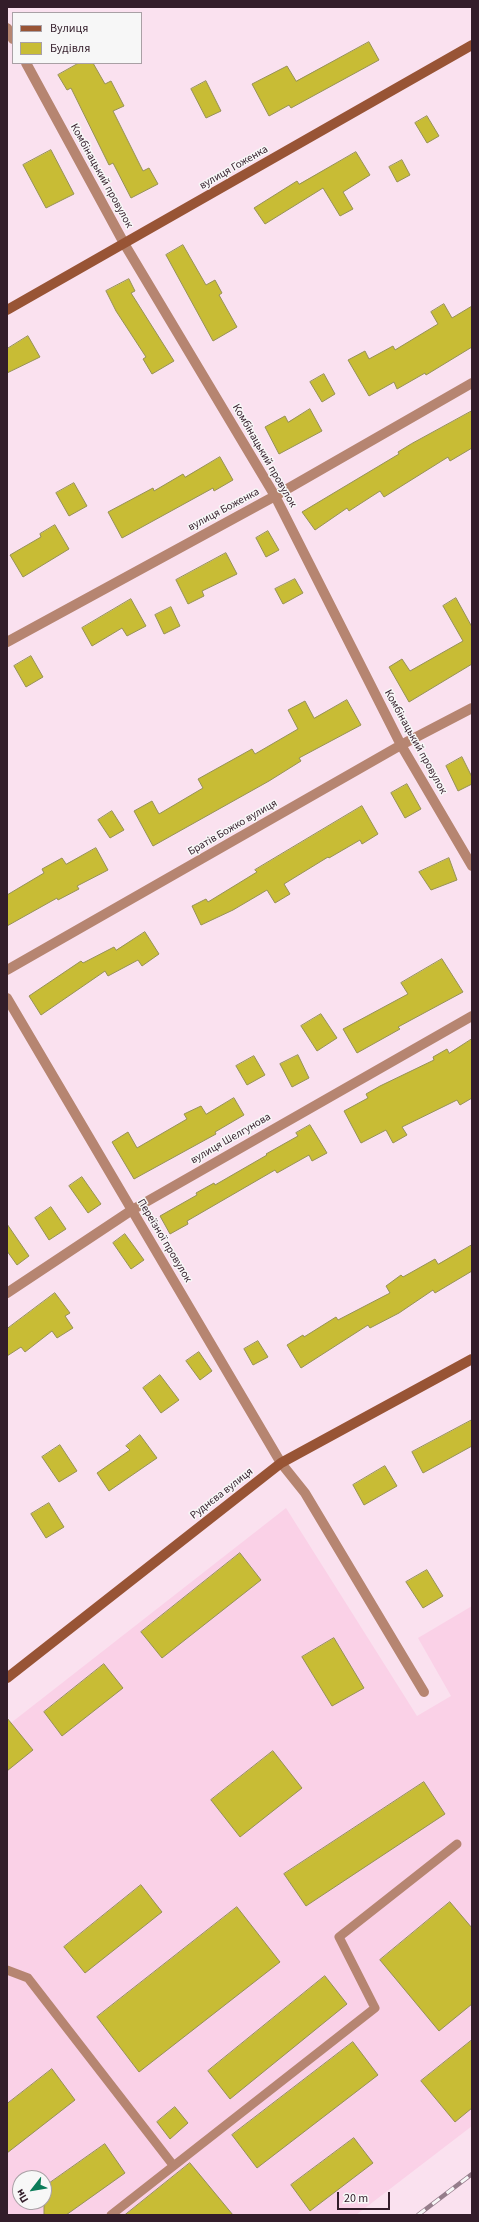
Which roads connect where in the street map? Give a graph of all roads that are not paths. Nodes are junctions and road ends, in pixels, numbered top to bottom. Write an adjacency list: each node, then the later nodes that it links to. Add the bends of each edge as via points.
1 (7, 28): 2 (street)
2 (12, 37)
3 (472, 45): 5 (street, вулиця Гоженка)
4 (27, 64): 5 (street, Комбінацький провулок)
5 (125, 245): 6 (street, вулиця Гоженка); 8 (street, Комбінацький провулок)
6 (7, 310)
7 (472, 383): 8 (street, вулиця Боженка)
8 (275, 496): 9 (street, вулиця Боженка); 11 (street, Комбінацький провулок)
9 (7, 642)
10 (472, 708): 11 (street, Братів Божко вулиця)
11 (401, 745): 12 (street, Комбінацький провулок); 13 (street, Братів Божко вулиця)
12 (472, 866)
13 (7, 970)
14 (7, 998): 16 (street, Переїзної провулок)
15 (472, 1016): 16 (street, вулиця Шелгунова)
16 (132, 1210): 17 (street, вулиця Шелгунова); 19 (street, Переїзної провулок)
17 (7, 1293)
18 (472, 1359): 19 (street, Руднєва вулиця)
19 (282, 1463): 20 (street, Руднєва вулиця); 21 (street, Переїзної провулок, via 305,1493)
20 (7, 1678)
21 (424, 1692)
22 (457, 1844): 24 (lane, via 339,1937 374,2008)
23 (7, 1970): 24 (lane, via 28,1978)
24 (173, 2165): 25 (lane)
25 (112, 2215)

